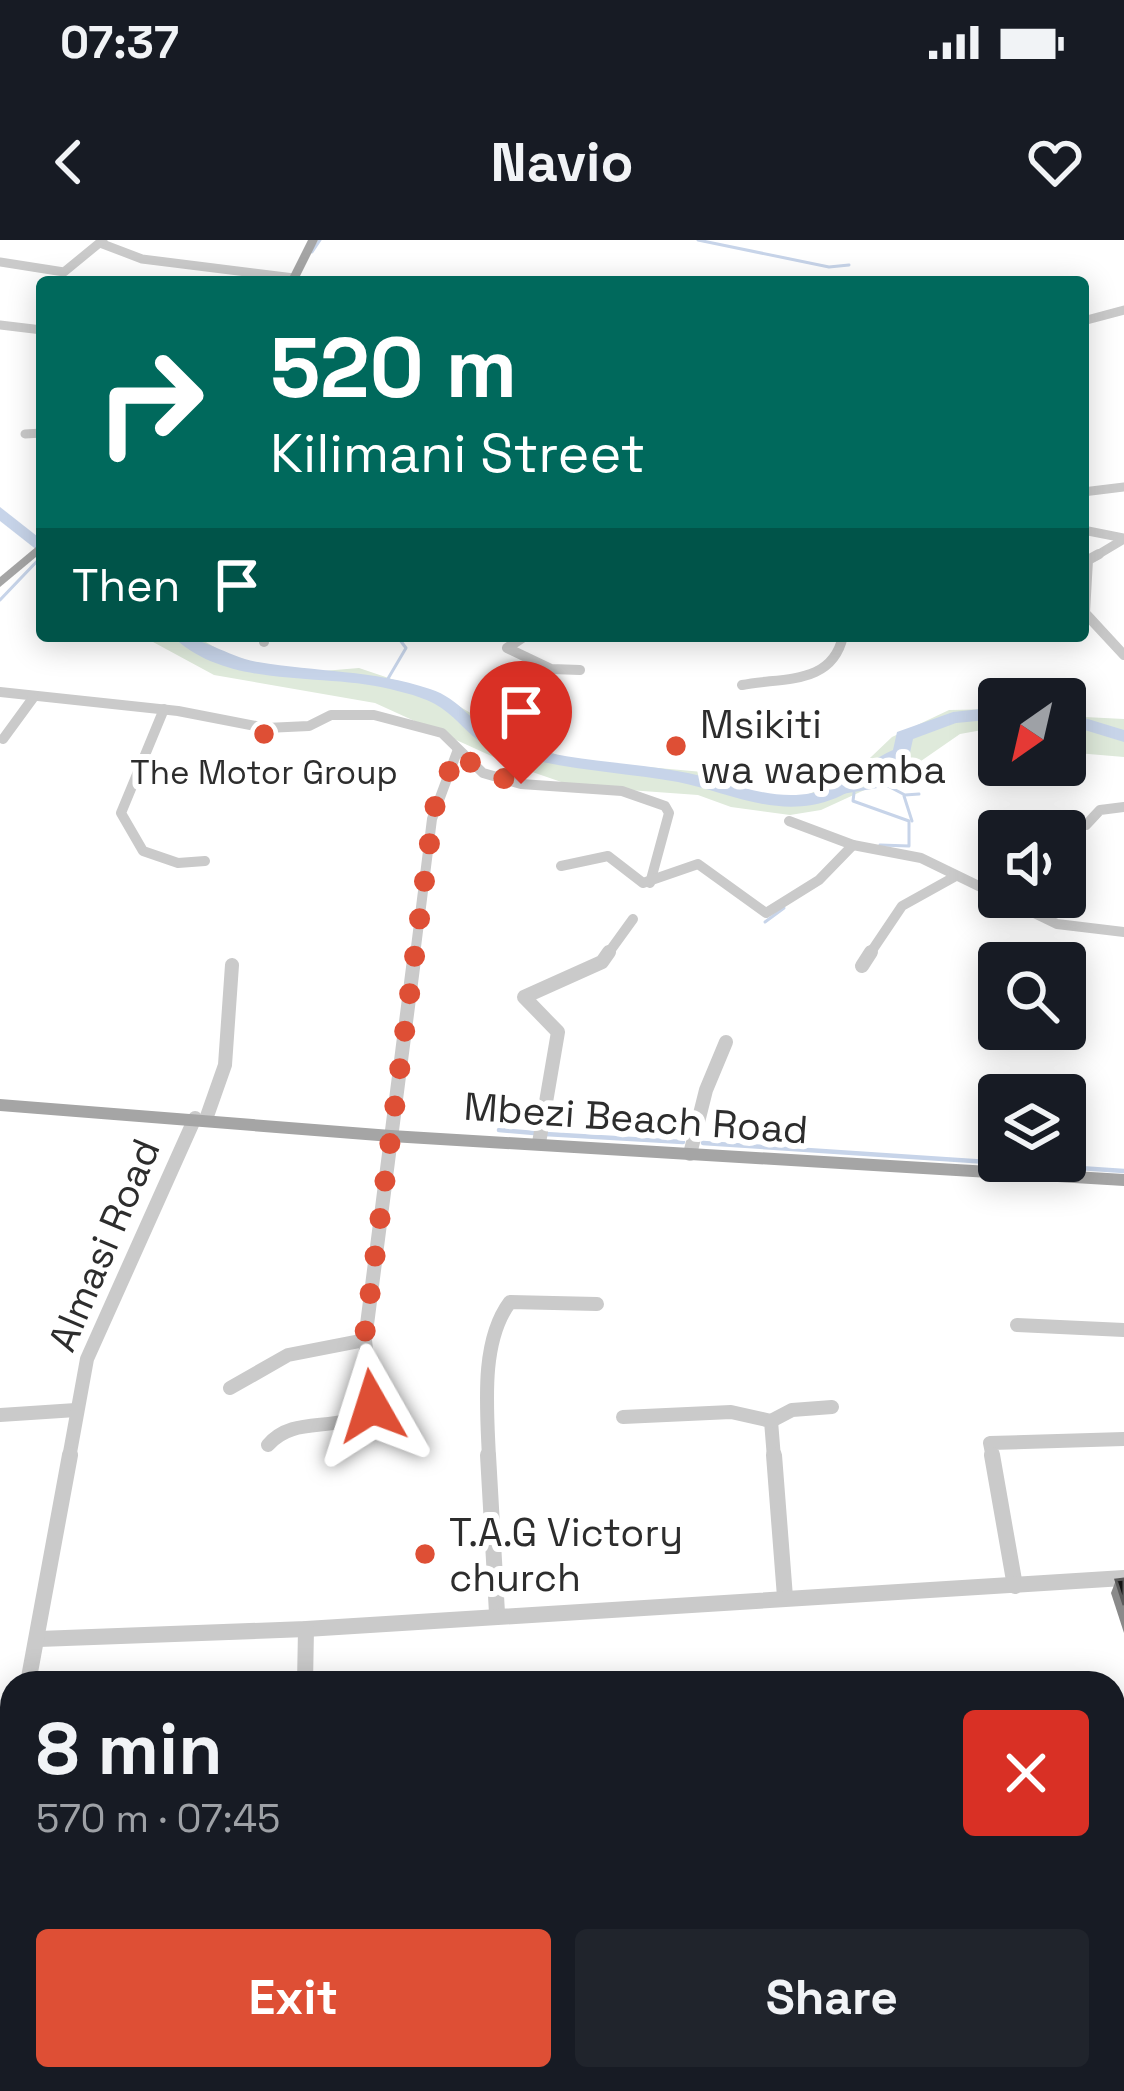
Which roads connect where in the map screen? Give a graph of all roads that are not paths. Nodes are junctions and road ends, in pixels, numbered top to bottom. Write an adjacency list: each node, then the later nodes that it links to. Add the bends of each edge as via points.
1 (313, 240): 5 (main road)
2 (102, 241): 3 (street, via 64,272); 4 (street, via 142,259)
3 (0, 262)
4 (264, 276)
5 (295, 276)
6 (1124, 310): 7 (street)
7 (1089, 319)
8 (0, 325): 9 (street)
9 (36, 328)
10 (36, 433): 11 (street)
11 (25, 434)
12 (1124, 487): 13 (street)
13 (1089, 491)
14 (1089, 531): 15 (street)
15 (1124, 538): 17 (street)
16 (36, 552): 18 (main road)
17 (1089, 559)
18 (0, 583)
19 (1089, 618): 22 (street)
20 (516, 642): 23 (street, via 507,648 551,669)
21 (843, 642): 24 (street, via 840,657 819,675)
22 (1124, 655)
23 (580, 670)
24 (742, 685)
25 (0, 692): 26 (street)
26 (33, 698): 27 (street); 28 (street)
27 (164, 709): 29 (street, via 266,728 374,716 442,733); 34 (street, via 121,813 143,851 178,863)
28 (3, 739)
29 (457, 752): 37 (street, via 483,772 521,784 622,790 659,801 669,814); 45 (street, via 432,819)
30 (1124, 807): 32 (street, via 1100,810)
31 (789, 820): 33 (street)
32 (1086, 825)
33 (853, 845): 36 (street, via 902,851); 37 (street, via 771,912 698,864)
34 (205, 861)
35 (561, 866): 37 (street, via 611,856)
36 (956, 876): 39 (street, via 1057,924); 41 (street, via 902,905)
37 (650, 883)
38 (633, 919): 46 (street, via 602,962 524,997 558,1032)
39 (1124, 932)
40 (232, 965): 44 (street, Almasi Road, via 225,1065)
41 (862, 966)
42 (726, 1042): 47 (street)
43 (0, 1106): 44 (main road, Mbezi Beach Road)
44 (200, 1118): 45 (main road, Mbezi Beach Road); 55 (street, Almasi Road, via 105,1308)
45 (391, 1136): 46 (main road, Mbezi Beach Road); 52 (street)
46 (539, 1143): 47 (main road, Mbezi Beach Road)
47 (690, 1154): 48 (main road, Mbezi Beach Road)
48 (1124, 1180)
49 (597, 1304): 64 (street, via 510,1302 498,1310 488,1399)
50 (1017, 1325): 51 (street)
51 (1124, 1330)
52 (364, 1340): 53 (street, via 288,1355); 60 (street, via 367,1415 288,1427)
53 (230, 1388)
54 (832, 1407): 58 (street, via 792,1410)
55 (76, 1410): 56 (street); 66 (street, Almasi Road)
56 (0, 1415)
57 (623, 1417): 58 (street, via 731,1412)
58 (771, 1421): 63 (street)
59 (1124, 1439): 62 (street, via 991,1443)
60 (268, 1445)
61 (1124, 1577): 62 (street)
62 (1015, 1586): 63 (street)
63 (785, 1597): 64 (street)
64 (497, 1613): 65 (street)
65 (306, 1629): 66 (street); 68 (street)
66 (39, 1639): 67 (street, Almasi Road)
67 (31, 1671)
68 (305, 1671)

